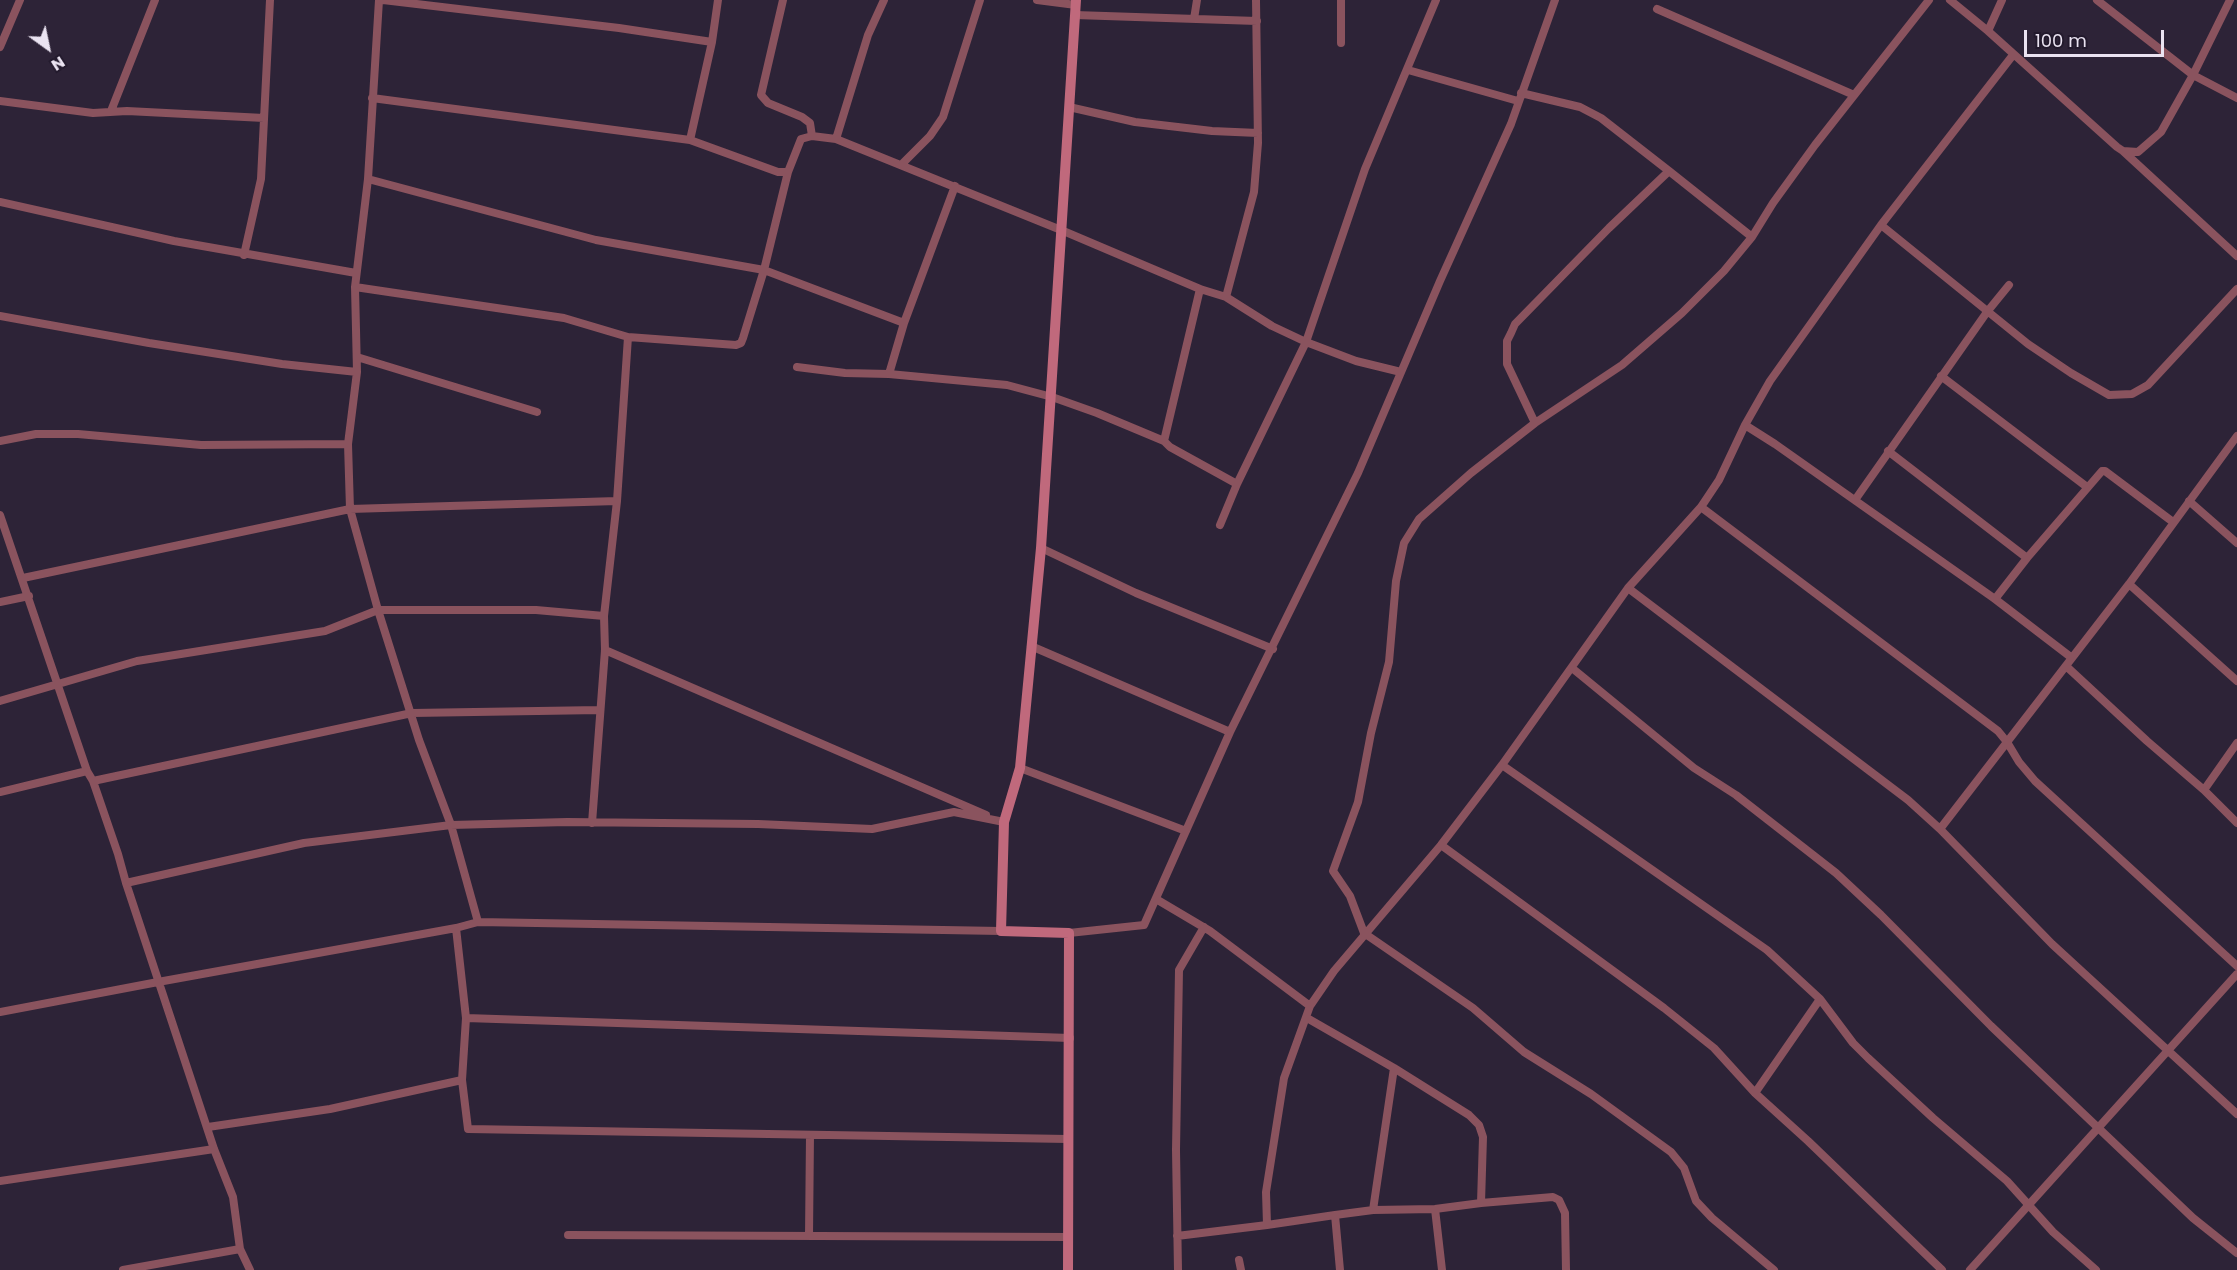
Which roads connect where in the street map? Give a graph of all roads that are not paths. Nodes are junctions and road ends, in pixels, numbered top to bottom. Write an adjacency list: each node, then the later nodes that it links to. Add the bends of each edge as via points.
1 (20, 0): 27 (street)
2 (155, 0): 32 (street)
3 (270, 0): 40 (street)
4 (381, 0): 25 (street); 34 (street)
5 (718, 0): 25 (street)
6 (783, 0): 42 (street, via 762,95 768,104 810,123)
7 (884, 0): 43 (street, via 868,35)
8 (980, 0): 46 (street, via 943,117)
9 (1036, 0): 20 (street)
10 (1197, 0): 22 (street)
11 (1256, 0): 23 (street)
12 (1341, 0): 26 (street)
13 (1436, 0): 29 (street)
14 (1555, 0): 33 (street)
15 (1929, 0): 31 (street)
16 (1950, 0): 24 (street)
17 (2002, 0): 24 (street)
18 (2097, 0): 30 (street)
19 (2230, 0): 30 (street)
20 (1076, 7): 22 (street); 37 (street)
21 (1658, 9): 31 (street)
22 (1194, 19): 23 (street)
23 (1257, 21): 41 (street)
24 (1988, 31): 28 (street)
25 (711, 42): 44 (street)
26 (1341, 43)
27 (0, 47)
28 (2013, 55): 45 (street); 52 (street)
29 (1408, 70): 33 (street); 68 (street, via 1365,169)
30 (2193, 75): 35 (street); 45 (street, via 2161,132 2138,152)
31 (1854, 95): 54 (street)
32 (118, 97): 38 (street); 39 (street)
33 (1519, 97): 47 (street, via 1580,107 1601,118); 72 (street)
34 (372, 98): 44 (street); 49 (street)
35 (2237, 98)
36 (0, 101): 38 (street, via 93,113)
37 (1069, 107): 41 (street, via 1136,122); 53 (street)
38 (111, 111): 39 (street)
39 (127, 111): 40 (street)
40 (264, 118): 55 (street, via 261,179)
41 (1258, 133): 63 (street, via 1254,192)
42 (812, 136): 43 (street); 48 (street, via 801,139)
43 (836, 139): 46 (street)
44 (690, 140): 48 (street, via 778,172)
45 (2123, 151): 56 (street)
46 (901, 165): 50 (street)
47 (1669, 171): 54 (street); 77 (street, via 1510,333 1507,364)
48 (788, 172): 57 (street)
49 (368, 179): 57 (street, via 596,240); 58 (street)
50 (955, 186): 53 (street); 66 (street)
51 (0, 202): 55 (street)
52 (1881, 225): 64 (street); 78 (street, via 1770,381)
53 (1061, 230): 61 (street); 75 (street)
54 (1752, 237): 77 (street, via 1682,313 1622,365)
55 (244, 255): 58 (street)
56 (2237, 256)
57 (764, 270): 66 (street); 67 (street, via 741,343)
58 (356, 273): 60 (street)
59 (2009, 285): 64 (street)
60 (355, 287): 67 (street, via 564,318); 69 (street)
61 (1200, 289): 63 (street); 81 (street)
62 (2237, 289): 64 (street, via 2148,386 2124,395 2109,395 2071,373)
63 (1226, 297): 68 (street)
64 (1987, 312): 74 (street)
65 (0, 316): 71 (street, via 171,347)
66 (904, 324): 73 (street)
67 (628, 337): 87 (street)
68 (1306, 342): 72 (street, via 1356,361); 84 (street)
69 (357, 357): 71 (street); 76 (street)
70 (797, 367): 73 (street)
71 (357, 372): 82 (street)
72 (1401, 372): 106 (street, via 1358,473)
73 (889, 374): 75 (street, via 1007,385)
74 (1941, 376): 83 (street); 85 (street)
75 (1052, 397): 81 (street); 95 (street)
76 (537, 412)
77 (1535, 423): 139 (street, via 1419,519 1404,543 1396,581 1389,662 1358,802 1333,871 1350,897)
78 (1744, 425): 86 (street); 89 (street, via 1719,480)
79 (2237, 436): 88 (street)
80 (0, 441): 82 (street, via 36,434 68,434 201,444)
81 (1164, 441): 84 (street)
82 (348, 444): 90 (street)
83 (1888, 451): 86 (street); 96 (street)
84 (1237, 484): 93 (street)
85 (2087, 487): 92 (street, via 2099,472 2106,471); 96 (street)
86 (1856, 500): 101 (street)
87 (617, 501): 90 (street); 104 (street)
88 (2189, 501): 92 (street); 94 (street)
89 (1701, 507): 99 (street); 117 (street, via 1998,731)
90 (350, 509): 97 (street); 103 (street)
91 (0, 515): 97 (street)
92 (2174, 522): 98 (street)
93 (1220, 525)
94 (2237, 543)
95 (1041, 548): 105 (street); 106 (street, via 1136,593)
96 (2027, 558): 101 (street)
97 (23, 578): 100 (street)
98 (2128, 584): 108 (street); 111 (street)
99 (1628, 588): 110 (street); 129 (street, via 1908,800)
100 (29, 596): 102 (street); 112 (street)
101 (1995, 599): 108 (street)
102 (0, 602)
103 (378, 610): 104 (street, via 536,610); 112 (street, via 325,630 137,661); 115 (street)
104 (604, 615): 107 (street)
105 (1031, 646): 116 (street); 120 (street)
106 (1272, 648): 116 (street)
107 (605, 650): 114 (street); 125 (street)
108 (2072, 658): 109 (street)
109 (2066, 666): 117 (street); 123 (street)
110 (1572, 668): 119 (street); 155 (street, via 1694,768 1736,795 1836,873)
111 (2237, 681)
112 (58, 685): 113 (street); 121 (street)
113 (0, 701)
114 (600, 710): 115 (street); 126 (street)
115 (412, 713): 122 (street); 128 (street)
116 (1230, 732): 130 (street)
117 (2007, 742): 129 (street); 140 (street, via 2035,781)
118 (2237, 743): 123 (street)
119 (1502, 765): 131 (street); 143 (street, via 1767,950)
120 (1020, 768): 125 (street); 130 (street)
121 (87, 771): 122 (street); 124 (street)
122 (93, 781): 132 (street)
123 (2204, 790): 127 (street)
124 (0, 792)
125 (1004, 822): 126 (street, via 954,812 872,829); 137 (street)
126 (592, 823): 128 (street)
127 (2237, 823)
128 (451, 825): 132 (street, via 304,843); 134 (street)
129 (1940, 829): 149 (street, via 2052,944)
130 (1186, 831): 133 (street)
131 (1441, 845): 139 (street); 152 (street, via 1664,1008 1714,1048)
132 (126, 883): 142 (street)
133 (1156, 899): 135 (street); 138 (street, via 1144,925)
134 (478, 922): 136 (street); 137 (street)
135 (1204, 927): 144 (street); 168 (street, via 1179,970)
136 (456, 928): 142 (street); 146 (street)
137 (1001, 931): 138 (street)
138 (1070, 933): 148 (street)
139 (1364, 933): 144 (street); 181 (street, via 1473,1008 1524,1052 1671,1152 1684,1168 1696,1201)
140 (2237, 966)
141 (2237, 974): 149 (street)
142 (158, 982): 145 (street); 154 (street)
143 (1820, 999): 152 (street); 161 (street, via 1868,1058)
144 (1310, 1006): 147 (street)
145 (0, 1012)
146 (466, 1018): 148 (street); 151 (street)
147 (1307, 1018): 150 (street); 165 (street, via 1284,1078 1266,1192)
148 (1070, 1038): 157 (street)
149 (2167, 1052): 153 (street); 155 (street)
150 (1394, 1068): 160 (street, via 1479,1125 1483,1137); 163 (street)
151 (462, 1080): 154 (street, via 330,1109); 156 (street, via 468,1129)
152 (1755, 1093): 182 (street)
153 (2237, 1114)
154 (208, 1127): 158 (street)
155 (2099, 1127): 161 (street); 171 (street, via 2193,1218)
156 (810, 1135): 157 (street); 167 (street)
157 (1068, 1139): 169 (street)
158 (214, 1149): 159 (street); 170 (street, via 233,1197)
159 (0, 1181)
160 (1481, 1203): 162 (street); 180 (street, via 1553,1197 1559,1200 1565,1214)
161 (2030, 1206): 183 (street); 184 (street, via 2069,1248)
162 (1436, 1209): 163 (street); 179 (street)
163 (1373, 1210): 164 (street)
164 (1335, 1215): 165 (street); 178 (street)
165 (1267, 1225): 168 (street)
166 (568, 1235): 167 (street)
167 (809, 1236): 169 (street)
168 (1177, 1236): 176 (street)
169 (1068, 1238): 175 (street)
170 (240, 1249): 173 (street); 174 (street)
171 (2237, 1253)
172 (1239, 1260): 177 (street)
173 (123, 1270)
174 (250, 1270)
175 (1068, 1270)
176 (1178, 1270)
177 (1241, 1270)
178 (1340, 1270)
179 (1442, 1270)
180 (1566, 1270)
181 (1774, 1270)
182 (1942, 1270)
183 (1970, 1270)
184 (2096, 1270)

